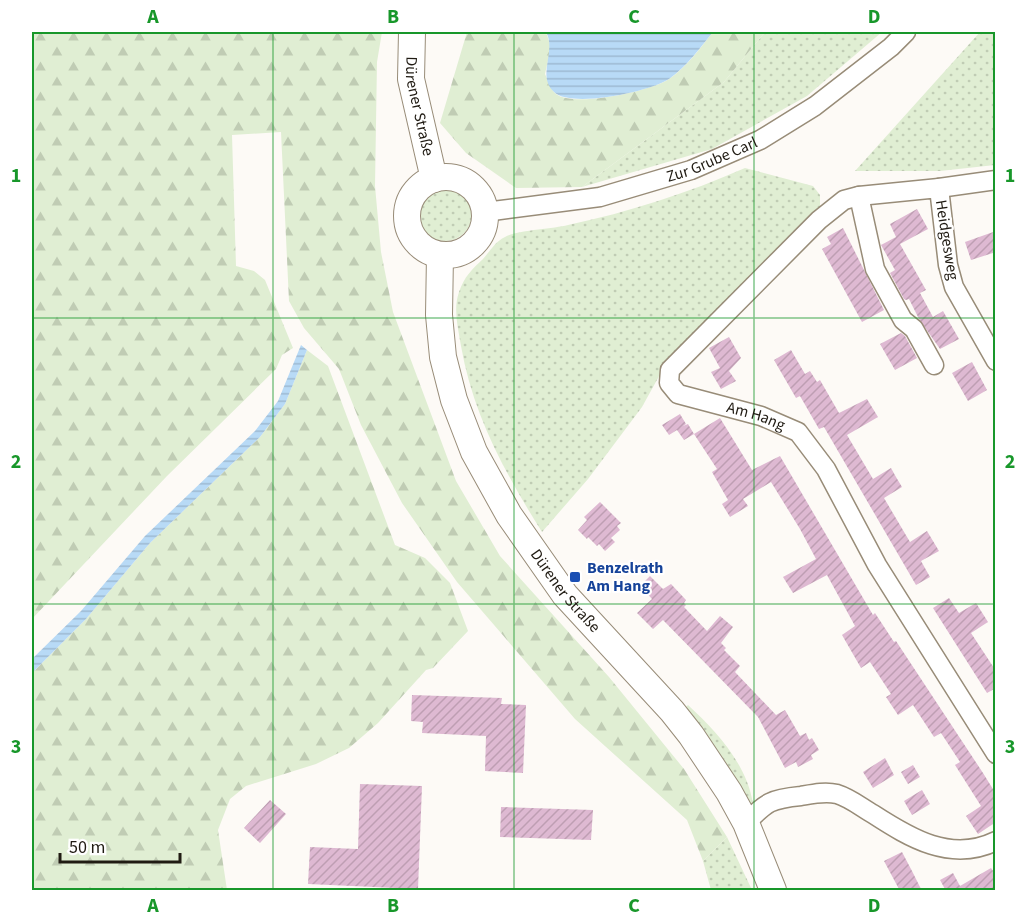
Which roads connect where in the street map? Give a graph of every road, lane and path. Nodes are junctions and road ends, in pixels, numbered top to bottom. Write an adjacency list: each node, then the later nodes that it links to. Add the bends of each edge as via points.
1 (412, 32): 3 (main road, Dürener Straße, via 411,79)
2 (906, 32): 7 (street, Zur Grube Carl, via 815,106 760,140 701,166 600,197)
3 (434, 179): 7 (main road, Dürener Straße, via 447,177 466,183 479,196); 8 (main road, Dürener Straße, via 417,190 409,203 407,222 412,237 422,248)
4 (996, 180): 5 (street)
5 (939, 188): 6 (street, Heidgesweg); 9 (street, Heidgesweg, via 954,287)
6 (852, 198): 10 (street, via 875,269); 11 (street, Am Hang, via 819,220 670,370 669,383 678,394 761,416 798,432 826,469 877,565)
7 (485, 212): 8 (main road, via 482,231 471,247 458,254)
8 (440, 255): 12 (main road, Dürener Straße, via 443,357 474,452 509,515 553,579 672,711 710,763)
9 (996, 362)
10 (934, 365)
11 (996, 754)
12 (746, 823): 13 (street, via 776,799 835,794 924,843 947,850 962,851); 14 (main road, Dürener Straße)
13 (996, 842)
14 (774, 891)

